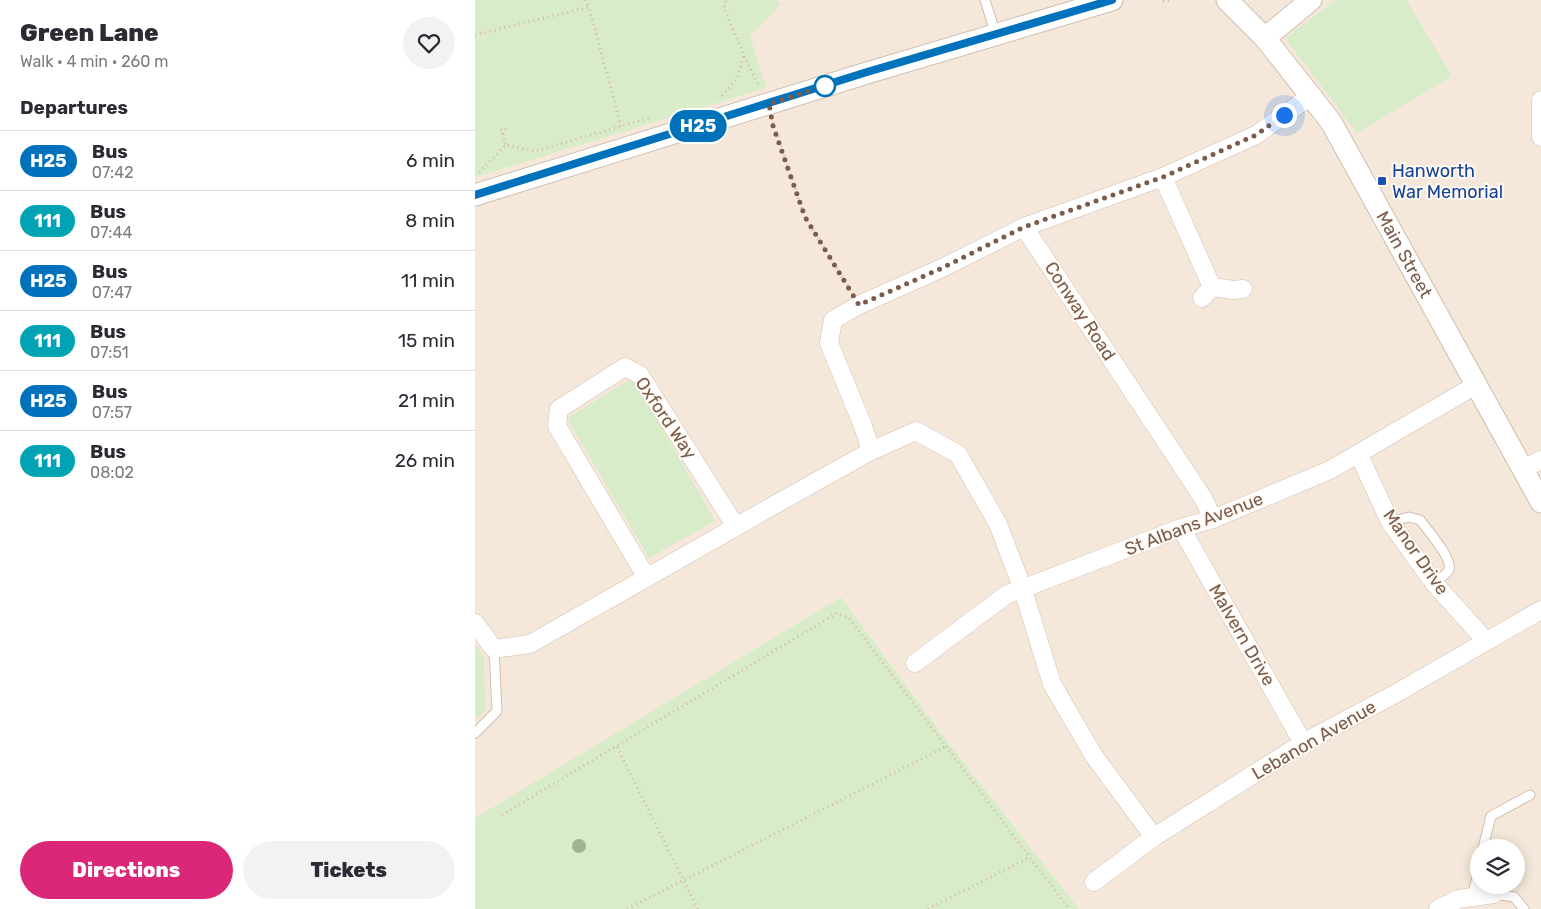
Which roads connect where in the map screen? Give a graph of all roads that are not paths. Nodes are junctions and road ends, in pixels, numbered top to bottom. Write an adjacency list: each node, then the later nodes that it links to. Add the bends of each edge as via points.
1 (985, 0): 5 (lane)
2 (1112, 0): 5 (street)
3 (1227, 0): 6 (street, Main Street)
4 (1311, 0): 6 (street)
5 (996, 35): 11 (street)
6 (1265, 38): 7 (street, Main Street)
7 (1312, 96): 10 (street, via 1256,135); 14 (street, Main Street, via 1339,136)
8 (1541, 100): 9 (street)
9 (1541, 137)
10 (1163, 177): 12 (street); 13 (street, via 1207,292)
11 (479, 193)
12 (1024, 227): 15 (street, via 833,320 829,344); 19 (street, Conway Road, via 1203,498)
13 (1243, 288)
14 (1475, 385): 16 (street, St Albans Avenue); 17 (street, Main Street)
15 (871, 451): 21 (street); 25 (street, via 916,431 958,454 998,524)
16 (1359, 455): 19 (street, St Albans Avenue); 20 (street, Manor Drive)
17 (1532, 464): 18 (street, Main Street)
18 (1541, 502)
19 (1213, 519): 22 (street, St Albans Avenue)
20 (1390, 522): 24 (street, Manor Drive); 24 (lane, via 1409,517 1420,520 1448,559 1450,567)
21 (736, 527): 23 (street); 23 (street, Oxford Way, via 641,374 625,367 559,409 557,426)
22 (1181, 528): 25 (street, St Albans Avenue); 32 (street, Malvern Drive)
23 (647, 578): 29 (street, via 530,644)
24 (1435, 583): 28 (street, Manor Drive)
25 (1022, 587): 30 (street, St Albans Avenue, via 1006,595); 34 (street, via 1052,684 1094,756)
26 (1541, 610): 28 (street, Lebanon Avenue)
27 (475, 623): 29 (street)
28 (1486, 641): 32 (street, Lebanon Avenue, via 1393,696)
29 (494, 649): 31 (lane, via 497,711)
30 (915, 663)
31 (475, 733)
32 (1303, 743): 34 (street, Lebanon Avenue)
33 (1530, 795): 35 (lane, via 1491,816)
34 (1154, 837): 36 (street, Lebanon Avenue)
35 (1485, 839)
36 (1094, 882)
37 (1473, 894): 39 (lane)
38 (1494, 894): 39 (street); 41 (lane, via 1514,897)
39 (1472, 897): 40 (street, via 1459,899)
40 (1439, 909)
41 (1524, 909)

